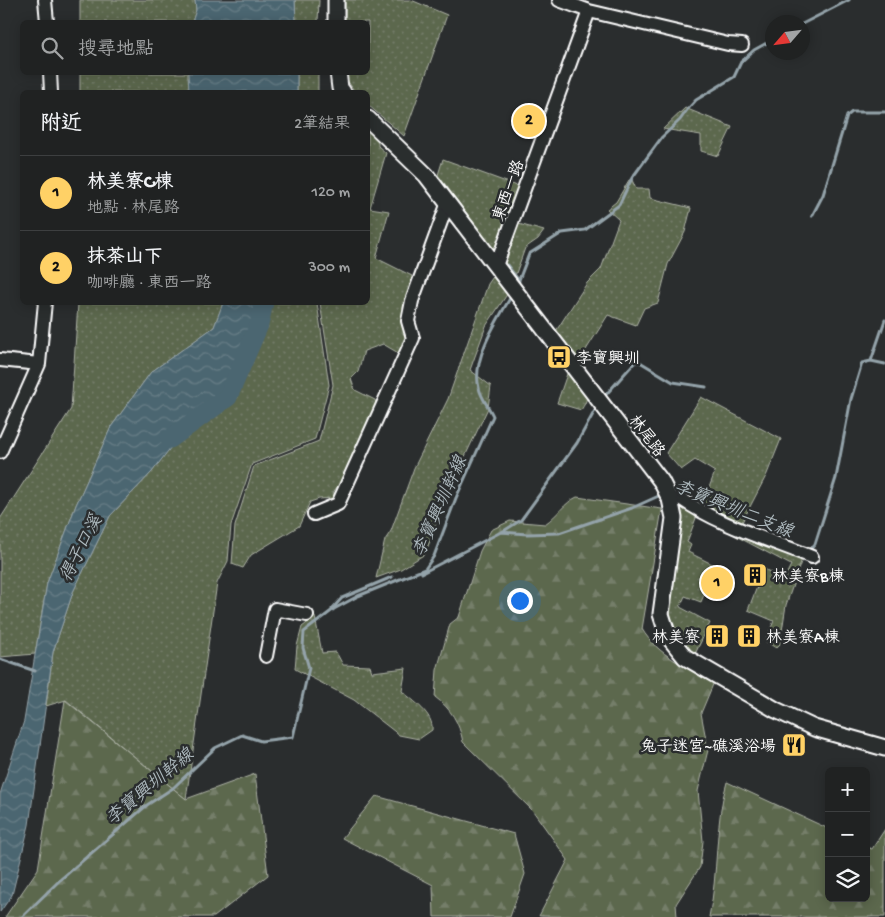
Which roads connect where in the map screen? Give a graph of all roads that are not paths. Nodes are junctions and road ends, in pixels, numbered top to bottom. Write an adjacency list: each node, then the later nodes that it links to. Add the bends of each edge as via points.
1 (45, 0): 5 (street)
2 (336, 0): 6 (street)
3 (559, 0): 4 (street)
4 (589, 11): 7 (street); 14 (street, 東西一路)
5 (47, 20)
6 (336, 20)
7 (742, 46)
8 (50, 75): 10 (street)
9 (338, 75): 11 (street)
10 (51, 90)
11 (342, 90)
12 (370, 121): 13 (street, 林尾路, via 426,175)
13 (447, 205): 14 (street, 林尾路); 20 (street, via 412,301 408,321 413,338 338,504)
14 (496, 266): 19 (street, 林尾路, via 638,449)
15 (45, 305): 17 (street)
16 (0, 360): 17 (street)
17 (39, 364): 18 (street)
18 (0, 452)
19 (670, 499): 21 (street, via 680,498 710,515); 24 (street, 林尾路, via 674,518 661,614 668,636 685,657 776,710 814,728)
20 (314, 514)
21 (812, 557)
22 (307, 615): 23 (street, via 275,609)
23 (266, 656)
24 (885, 748)

